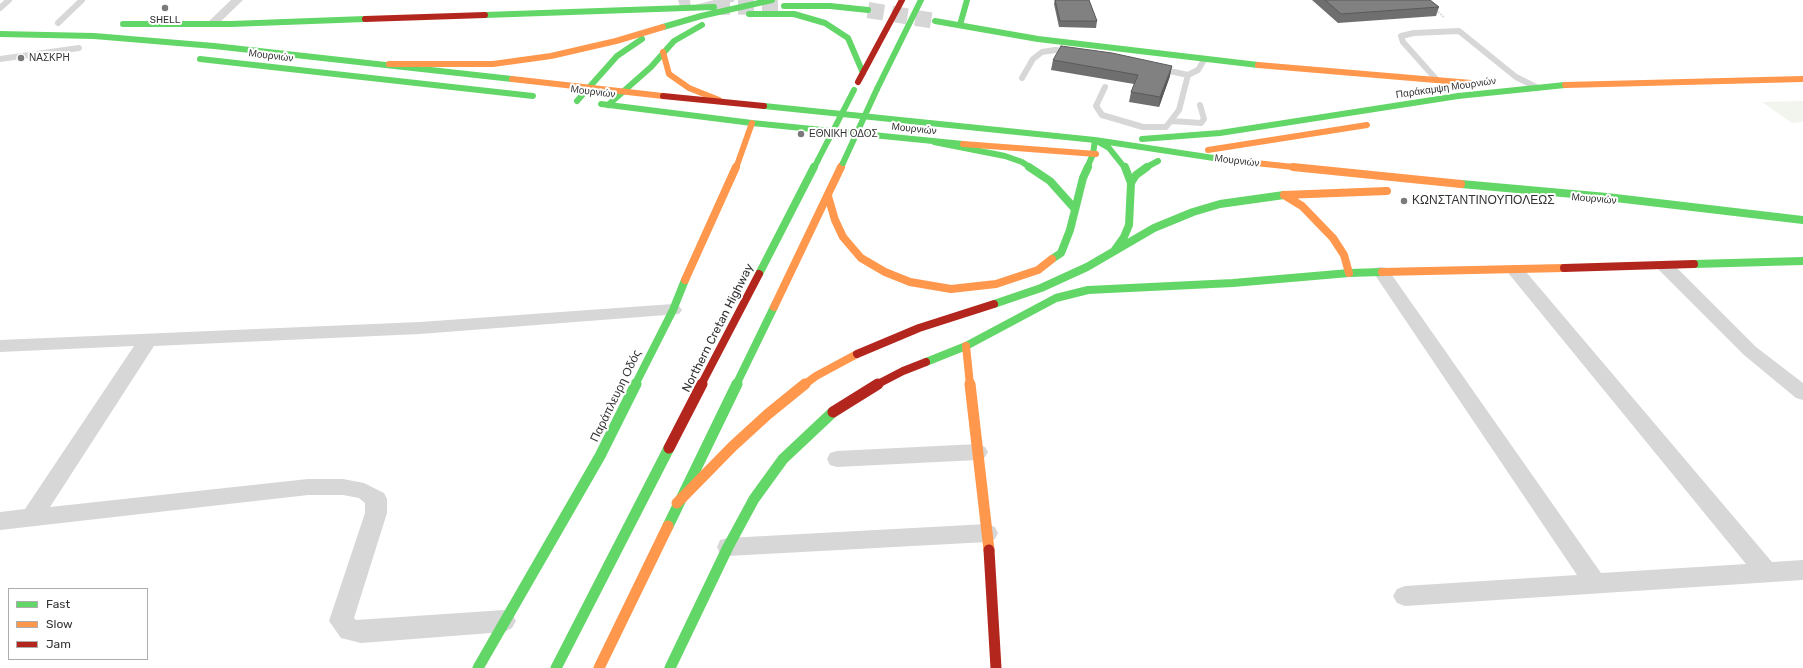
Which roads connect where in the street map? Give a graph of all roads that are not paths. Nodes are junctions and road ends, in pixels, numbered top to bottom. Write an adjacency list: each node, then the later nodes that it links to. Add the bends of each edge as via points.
1 (9, 0): 13 (lane)
2 (82, 0): 16 (lane)
3 (237, 0): 19 (street)
4 (729, 0): 11 (street)
5 (772, 0): 20 (main road)
6 (902, 0): 33 (main road, Northern Cretan Highway)
7 (921, 0): 62 (main road, bridge)
8 (967, 0): 21 (main road)
9 (684, 4): 11 (main road); 19 (main road)
10 (784, 6): 14 (main road, via 830,6)
11 (699, 7): 12 (main road)
12 (714, 7)
13 (0, 8)
14 (868, 10)
15 (935, 21): 21 (main road)
16 (54, 23): 17 (main road)
17 (71, 23)
18 (115, 24): 19 (main road)
19 (216, 24): 23 (main road)
20 (672, 24): 31 (main road, via 573,52 519,62 467,65); 40 (main road, via 647,35 617,56)
21 (960, 25): 30 (main road, via 1038,39)
22 (0, 34): 23 (main road, via 94,36)
23 (203, 45): 31 (main road)
24 (20, 46): 25 (main road)
25 (83, 48): 29 (lane)
26 (663, 52): 33 (main road, via 690,31 716,20 750,14 794,14 824,23 848,38); 41 (main road, via 651,67); 44 (main road, via 669,74 676,80)
27 (1074, 52): 35 (lane, via 1042,52 1033,59)
28 (191, 58): 43 (main road, Μουρνιών)
29 (0, 59)
30 (1204, 60): 34 (lane, via 1198,70); 36 (main road)
31 (389, 64): 40 (main road)
32 (1153, 67): 34 (lane)
33 (863, 73): 89 (main road, Northern Cretan Highway, bridge)
34 (1188, 74): 48 (lane, via 1179,110)
35 (1022, 78)
36 (1436, 79): 39 (main road); 39 (lane, via 1403,42 1401,36 1459,31 1516,77); 42 (main road)
37 (1803, 79): 39 (main road, Παράκαμψη Μουρνιών)
38 (1105, 87): 48 (lane, via 1096,106 1102,115 1143,127 1166,127)
39 (1536, 87): 42 (main road, Παράκαμψη Μουρνιών)
40 (589, 88): 41 (main road); 46 (main road, Μουρνιών, via 581,102)
41 (623, 92): 44 (main road); 46 (main road)
42 (1458, 96): 45 (main road); 51 (main road, Παράκαμψη Μουρνιών, via 1220,133 1131,140)
43 (540, 97)
44 (719, 100): 51 (main road)
45 (1469, 104)
46 (608, 105): 49 (main road, Μουρνιών)
47 (1200, 105): 48 (lane, via 1204,119 1201,122 1188,124)
48 (1172, 121)
49 (752, 123): 52 (main road, Μουρνιών); 71 (main road, Παράπλευρη Οδός, via 733,176)
50 (1374, 124): 54 (main road)
51 (1095, 140): 53 (main road); 54 (main road, Μουρνιών); 55 (main road, via 1109,148)
52 (934, 142): 53 (main road, Μουρνιών); 63 (main road, via 1005,156 1022,162 1050,181)
53 (1093, 154): 55 (main road, Μουρνιών); 63 (main road, via 1083,178)
54 (1181, 154): 58 (main road); 64 (main road, Μουρνιών, via 1436,182 1607,197)
55 (1117, 157): 56 (main road, Μουρνιών); 59 (main road, via 1124,165)
56 (1131, 158)
57 (1144, 160): 58 (main road)
58 (1162, 162): 59 (main road, via 1143,169)
59 (1131, 183): 65 (main road, via 1130,225)
60 (1326, 184): 61 (main road, via 1391,192)
61 (1284, 195): 65 (main road, via 1220,204 1193,212 1154,228); 70 (main road, via 1302,206 1333,238 1344,254)
62 (828, 196): 63 (main road, via 835,220 844,237 861,258 885,272 910,282 951,289 996,284 1038,270 1061,253); 78 (main road)
63 (1075, 209)
64 (1803, 220)
65 (1113, 252): 78 (main road, via 1041,288 919,328 865,350 816,376 732,446)
66 (1803, 261): 67 (main road)
67 (1665, 266): 68 (main road); 75 (street, via 1750,351)
68 (1515, 270): 69 (main road); 84 (street)
69 (1381, 272): 70 (main road); 85 (street)
70 (1348, 273): 74 (main road, via 1233,283 1082,291 1056,298)
71 (673, 310): 72 (street, via 420,328); 87 (main road, Παράπλευρη Οδός, via 600,456)
72 (148, 340): 73 (street); 79 (street)
73 (0, 346)
74 (966, 346): 76 (main road); 82 (main road, via 903,371 831,412 783,459 754,499)
75 (1803, 393)
76 (978, 452): 77 (street); 81 (main road)
77 (837, 459)
78 (677, 503): 90 (main road)
79 (32, 518): 80 (street); 87 (street, via 308,487 343,487 364,491 376,499 376,513 341,621 349,630 361,632)
80 (0, 521)
81 (988, 533): 82 (street); 92 (main road)
82 (728, 547): 91 (main road)
83 (1803, 570): 84 (street)
84 (1766, 572): 85 (street)
85 (1595, 583): 86 (street)
86 (1405, 596)
87 (504, 621): 88 (main road, Παράπλευρη Οδός)
88 (478, 668)
89 (556, 668)
90 (599, 668)
91 (670, 668)
92 (996, 668)

